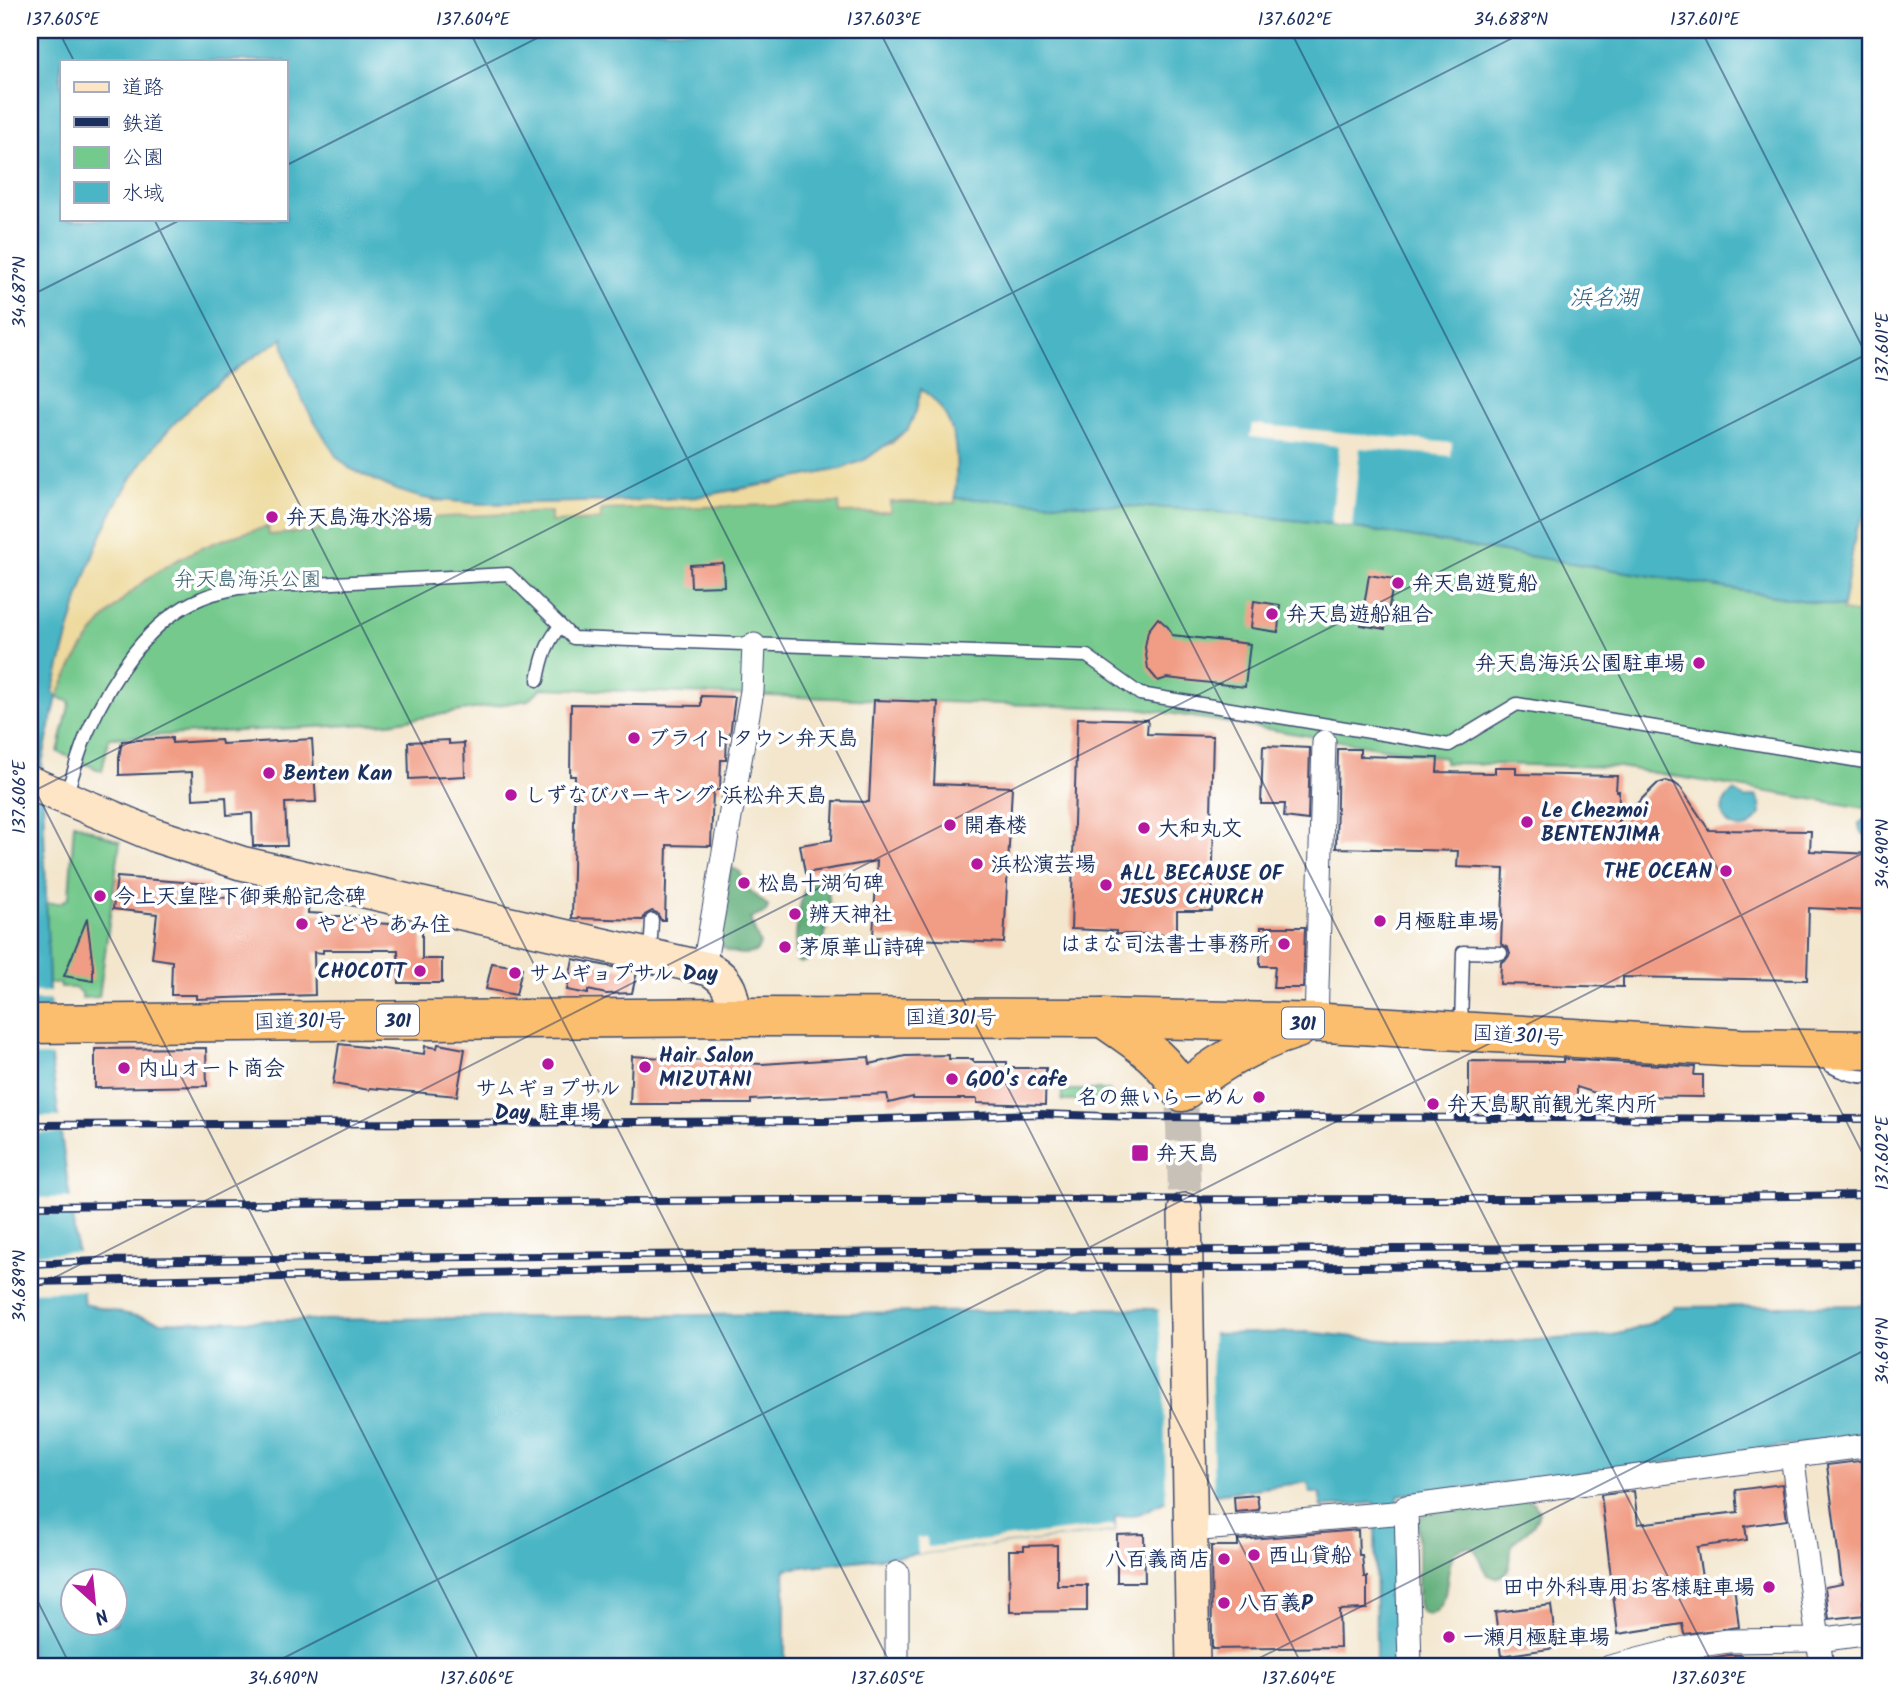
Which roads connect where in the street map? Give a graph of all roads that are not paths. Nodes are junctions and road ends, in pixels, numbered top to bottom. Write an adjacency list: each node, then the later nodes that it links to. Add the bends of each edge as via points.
1 (561, 626): 2 (lane, via 573,638); 3 (lane, via 548,642); 6 (lane, via 509,574 238,588 201,598 155,629 122,671 88,731)
2 (754, 645): 5 (lane, via 1087,656 1140,694 1450,745 1517,704); 10 (street, via 752,691)
3 (538, 680)
4 (1324, 742): 13 (street)
5 (1871, 763)
6 (46, 789): 9 (street, via 157,836 242,863)
7 (652, 920): 9 (lane)
8 (1501, 953): 15 (lane, via 1463,952)
9 (647, 955): 10 (street)
10 (704, 967): 11 (street, via 718,973 731,989)
11 (734, 1017): 12 (highway, 国道301号 / 301); 14 (highway, 国道301号 / 301)
12 (1103, 1018): 13 (highway, 国道301号 / 301); 13 (highway, via 1164,1063 1182,1100 1217,1064)
13 (1316, 1023): 15 (highway, 国道301号 / 301)
14 (46, 1024)
15 (1461, 1031): 17 (highway, 国道301号 / 301)
16 (1871, 1050): 17 (highway, 国道301号 / 301)
17 (1828, 1051): 18 (lane, via 1832,1068)
18 (1871, 1077)
19 (1185, 1210): 23 (street)
20 (1871, 1445): 21 (street)
21 (1792, 1455): 22 (street, via 1406,1507); 26 (street)
22 (1403, 1512): 23 (street); 29 (street)
23 (1190, 1520): 28 (street)
24 (897, 1573): 27 (street)
25 (1871, 1633): 26 (street)
26 (1818, 1640): 30 (street, via 1728,1641); 31 (street)
27 (897, 1667)
28 (1193, 1667)
29 (1410, 1667)
30 (1610, 1667)
31 (1822, 1667)

